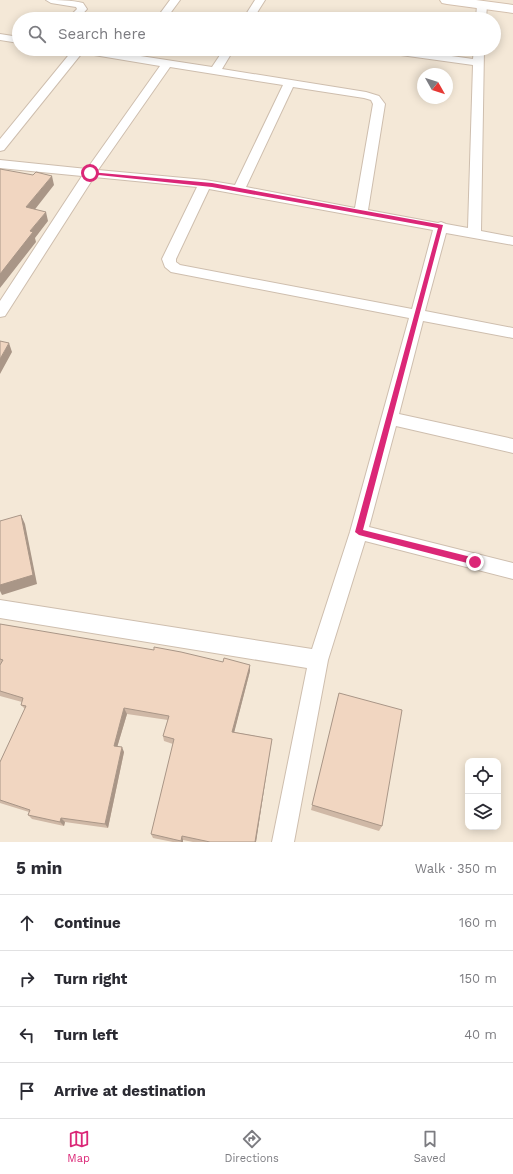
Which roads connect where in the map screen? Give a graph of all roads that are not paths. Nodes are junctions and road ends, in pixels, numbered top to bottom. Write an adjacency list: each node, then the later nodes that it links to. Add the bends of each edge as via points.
1 (51, 0): 7 (street, via 80,5 82,9)
2 (175, 0): 8 (street)
3 (260, 0): 9 (street)
4 (447, 0): 5 (main road)
5 (482, 5): 6 (main road); 10 (street)
6 (513, 9)
7 (79, 12)
8 (166, 12)
9 (252, 12)
10 (482, 12)
11 (1, 39): 12 (street)
12 (12, 40)
13 (72, 56): 23 (street)
14 (119, 56): 18 (street)
15 (225, 56): 21 (street)
16 (428, 56): 19 (street)
17 (478, 56): 19 (street)
18 (131, 58): 20 (street)
19 (478, 63): 30 (street)
20 (167, 64): 21 (street); 25 (street)
21 (215, 71): 22 (street)
22 (289, 83): 27 (street); 28 (street, via 366,95 375,98 379,104)
23 (0, 147)
24 (0, 164): 25 (street)
25 (90, 173): 26 (street); 32 (street)
26 (205, 184): 27 (street); 33 (street, via 169,259 170,264 176,269)
27 (239, 190): 28 (street)
28 (361, 212): 29 (street)
29 (441, 226): 30 (street); 33 (street)
30 (474, 232): 31 (street)
31 (513, 240)
32 (0, 312)
33 (418, 314): 34 (street); 35 (street)
34 (513, 333)
35 (390, 418): 36 (street); 37 (street)
36 (513, 446)
37 (359, 532): 38 (street); 40 (street)
38 (513, 570)
39 (0, 609): 40 (street)
40 (318, 660): 41 (street)
41 (283, 842)

